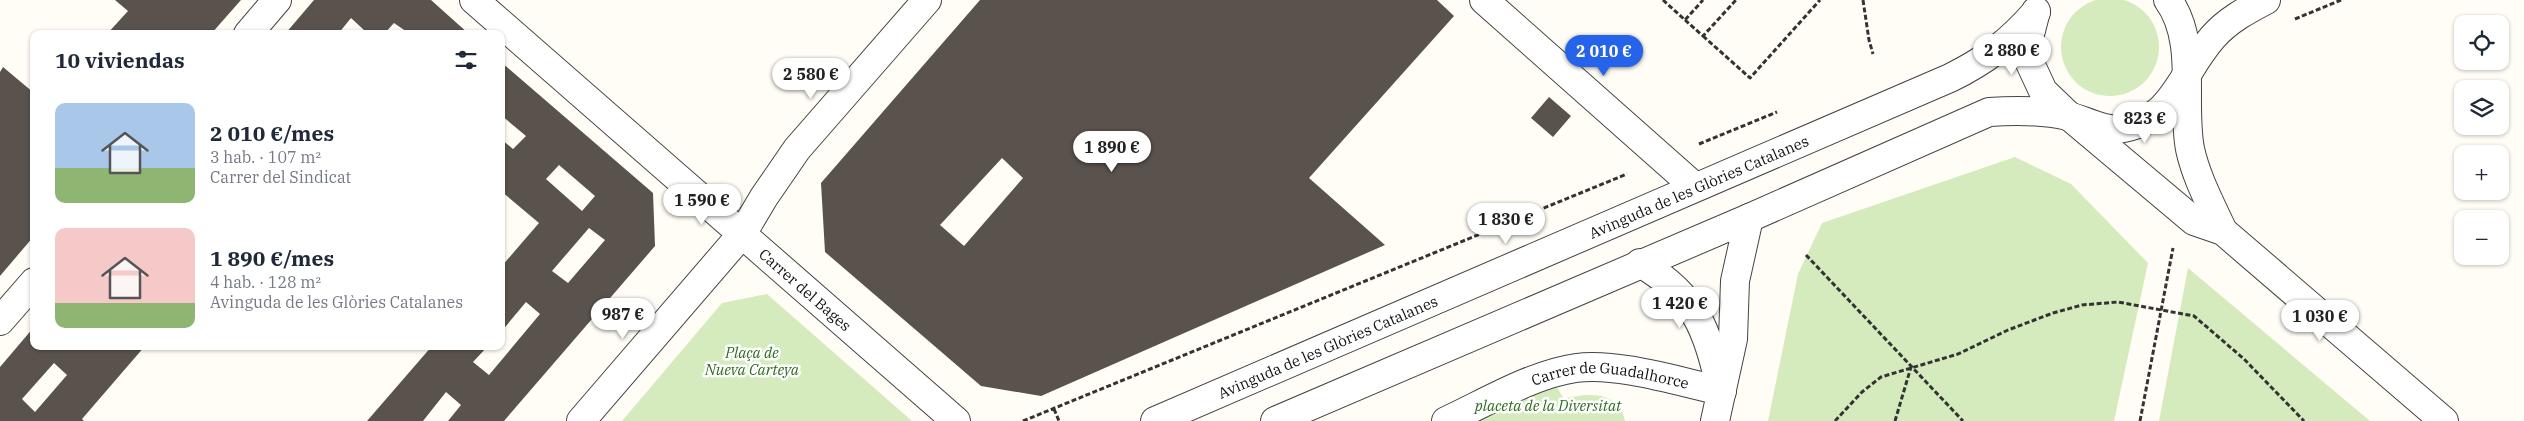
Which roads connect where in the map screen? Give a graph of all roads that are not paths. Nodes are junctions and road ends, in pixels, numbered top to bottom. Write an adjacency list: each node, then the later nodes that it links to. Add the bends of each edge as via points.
1 (277, 0): 8 (street)
2 (474, 0): 14 (street, Carrer del Bages)
3 (927, 0): 14 (street, via 796,149)
4 (1484, 0): 11 (street)
5 (2168, 0): 9 (street, via 2176,12 2184,37)
6 (2266, 0): 9 (street, via 2240,14 2214,36)
7 (2040, 6): 10 (street, via 2029,38 2030,63 2042,91); 11 (street, Avinguda de les Glòries Catalanes, via 2017,34 1976,66)
8 (251, 30)
9 (2186, 74): 10 (street, via 2168,105 2146,121 2114,130); 13 (street, via 2190,150)
10 (2068, 116): 12 (street, via 2025,109 1989,112); 13 (street, via 2194,221)
11 (1695, 187): 21 (street, Avinguda de les Glòries Catalanes)
12 (1749, 218): 15 (street); 18 (street, via 1735,281 1733,339)
13 (2223, 231): 25 (street)
14 (742, 234): 19 (street); 20 (street, Carrer del Bages)
15 (1640, 263): 18 (street, via 1674,287 1690,304 1711,346); 22 (street)
16 (30, 287): 17 (street)
17 (0, 321)
18 (1722, 391): 23 (street, Carrer de Guadalhorce, via 1622,371 1577,368 1530,383); 24 (street)
19 (581, 421)
20 (956, 421)
21 (1155, 421)
22 (1275, 421)
23 (1446, 421)
24 (1715, 421)
25 (2444, 421)

